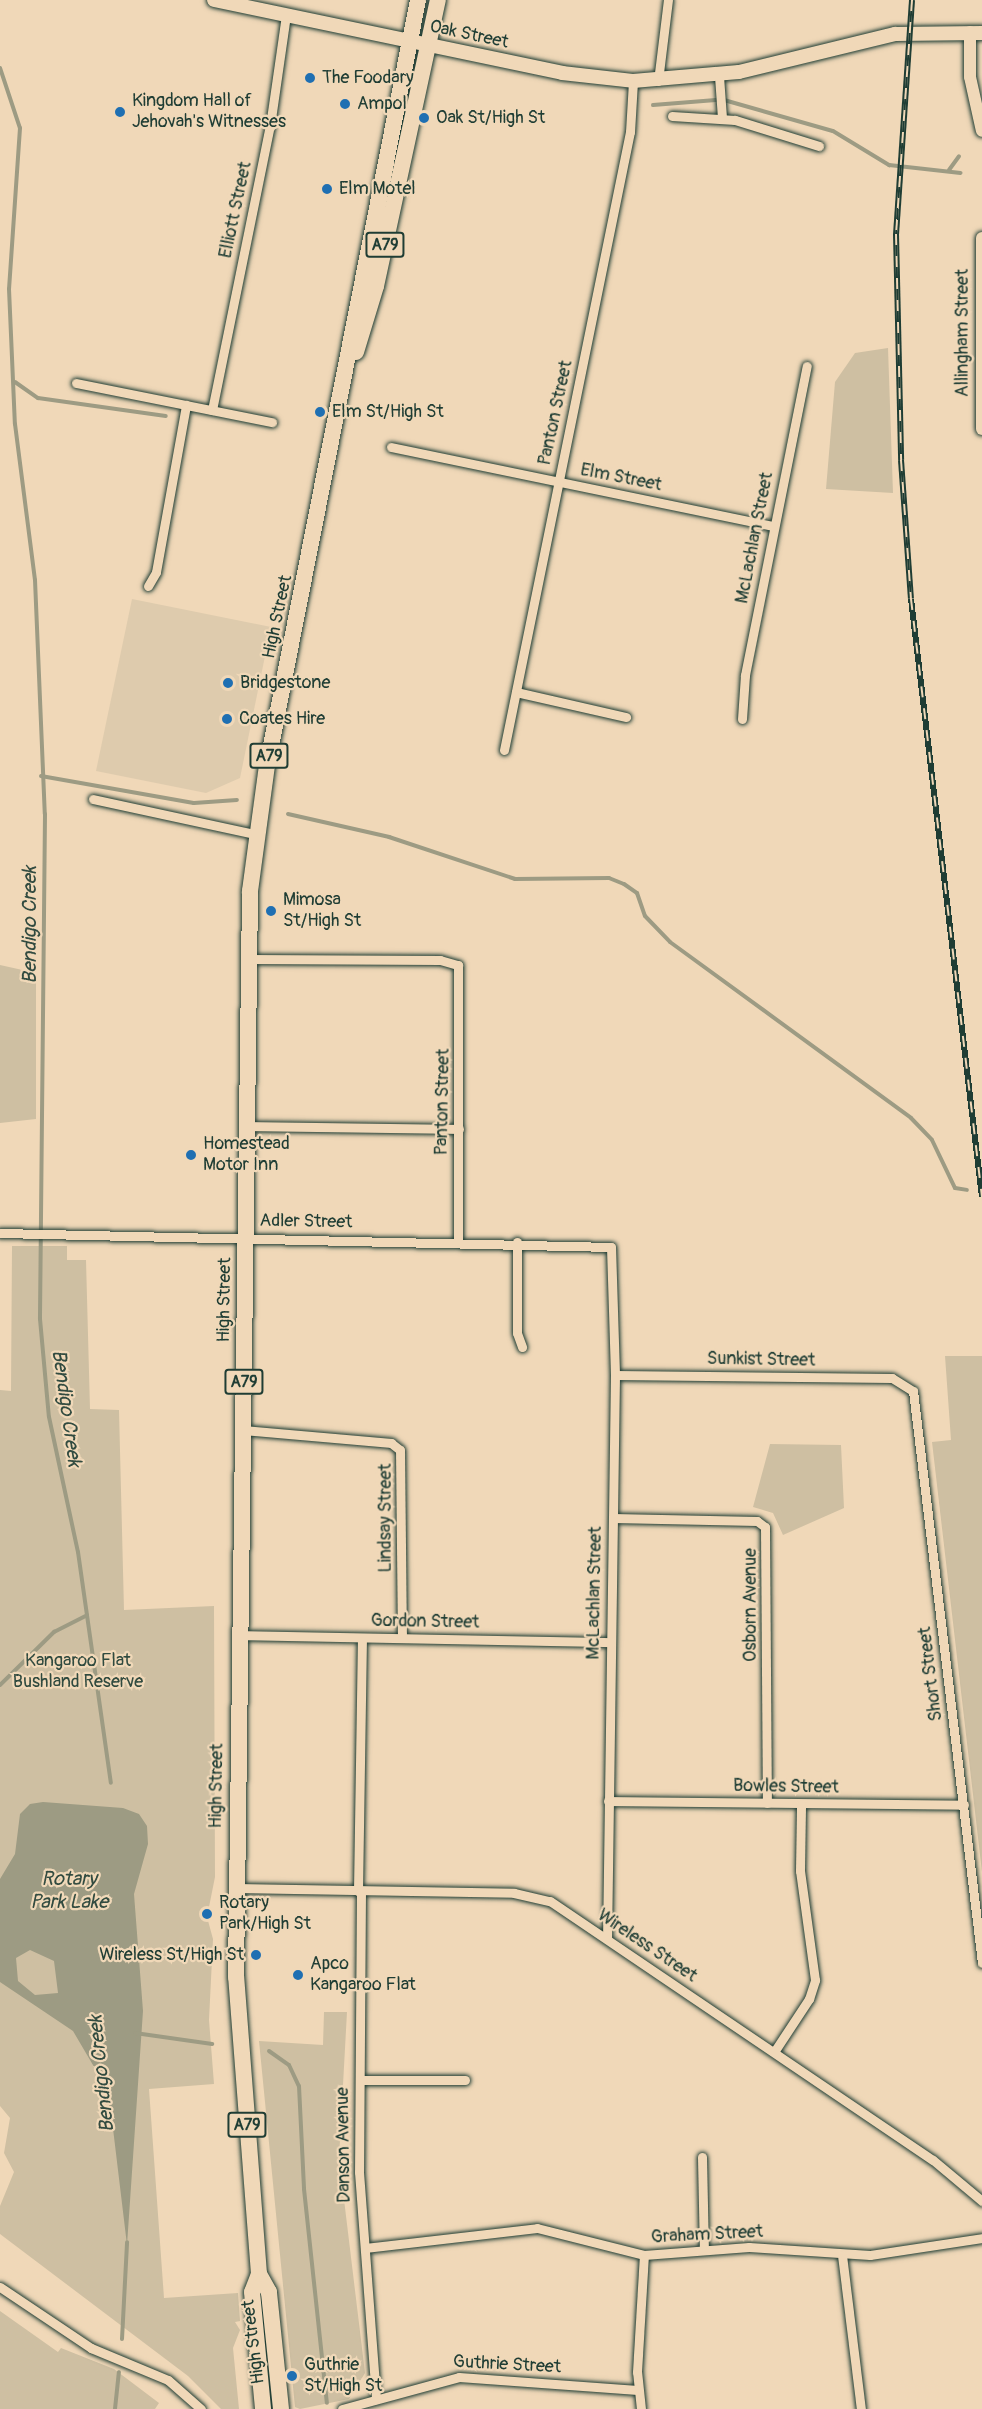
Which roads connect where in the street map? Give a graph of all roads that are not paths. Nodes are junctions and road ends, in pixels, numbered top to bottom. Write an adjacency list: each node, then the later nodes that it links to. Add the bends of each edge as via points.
1 (214, 0): 5 (main road, Oak Street)
2 (418, 0): 7 (highway, High Street / A79)
3 (438, 0): 8 (highway, High Street / A79)
4 (668, 0): 11 (street)
5 (286, 15): 7 (main road, Oak Street); 21 (street, Elliott Street, via 270,126)
6 (976, 33): 9 (main road, Oak Street, via 889,35); 14 (street, via 970,77)
7 (410, 41): 8 (main road, Oak Street); 18 (highway, High Street / A79, via 352,323)
8 (429, 45): 10 (main road, Oak Street, via 562,73); 18 (highway, High Street / A79, via 376,286)
9 (719, 76): 11 (main road, Oak Street); 13 (street)
10 (633, 81): 11 (main road, Oak Street); 25 (street, Panton Street, via 630,132)
11 (658, 81)
12 (672, 116): 13 (street)
13 (722, 118): 15 (street)
14 (982, 131)
15 (819, 146)
16 (982, 238): 23 (street, Allingham Street)
17 (807, 366): 26 (street, McLachlan Street)
18 (348, 371): 33 (highway, High Street / A79)
19 (76, 382): 20 (street)
20 (186, 405): 21 (street); 27 (street, via 156,572)
21 (212, 410): 22 (street)
22 (272, 422)
23 (982, 429)
24 (391, 447): 25 (street, Elm Street)
25 (559, 483): 26 (street, Elm Street); 28 (street, Panton Street)
26 (774, 526): 30 (street, McLachlan Street, via 745,675)
27 (148, 586)
28 (516, 692): 29 (street); 31 (street, Panton Street)
29 (626, 717)
30 (742, 719)
31 (504, 750)
32 (93, 799): 33 (street)
33 (255, 834): 34 (highway, High Street / A79)
34 (248, 959): 35 (highway, High Street / A79); 36 (street, Panton Street, via 440,960 458,965)
35 (247, 1126): 36 (street); 38 (highway, High Street / A79)
36 (459, 1129): 39 (street, Panton Street)
37 (0, 1233): 38 (street, Adler Street)
38 (246, 1237): 39 (street, Adler Street); 45 (highway, High Street / A79)
39 (458, 1241): 40 (street, Adler Street)
40 (518, 1242): 41 (street, Adler Street); 42 (street, via 517,1333)
41 (611, 1247): 43 (street, McLachlan Street)
42 (522, 1347)
43 (615, 1375): 44 (street, Sunkist Street, via 884,1378); 46 (street, McLachlan Street)
44 (906, 1383): 54 (street, Short Street, via 915,1396)
45 (243, 1430): 47 (highway, High Street / A79); 49 (street, Lindsay Street, via 391,1443 400,1450)
46 (613, 1518): 50 (street, McLachlan Street); 52 (street, Osborn Avenue, via 757,1521 765,1527)
47 (239, 1635): 48 (street, Gordon Street); 55 (highway, High Street / A79)
48 (362, 1638): 49 (street, Gordon Street); 56 (street, Danson Avenue)
49 (402, 1638): 50 (street, Gordon Street)
50 (611, 1642): 51 (street, McLachlan Street)
51 (608, 1801): 52 (street, Bowles Street); 57 (street, McLachlan Street)
52 (766, 1803): 53 (street, Bowles Street)
53 (801, 1804): 54 (street, Bowles Street); 59 (street, via 800,1871 815,1980 809,1999)
54 (964, 1805): 58 (street, Short Street)
55 (236, 1888): 56 (street, Wireless Street); 69 (highway, High Street / A79, via 238,2016)
56 (360, 1891): 57 (street, Wireless Street, via 527,1894 550,1901); 60 (street, Danson Avenue)
57 (607, 1939): 59 (street, Wireless Street)
58 (982, 1963)
59 (774, 2052): 63 (street, Wireless Street, via 933,2160)
60 (360, 2080): 61 (street); 65 (street, Danson Avenue)
61 (465, 2080)
62 (702, 2157): 66 (street)
63 (982, 2201)
64 (982, 2238): 67 (street, Graham Street)
65 (365, 2248): 68 (street, Graham Street, via 537,2228); 72 (street, Danson Avenue)
66 (704, 2250): 67 (street, Graham Street, via 757,2248); 68 (street, Graham Street)
67 (842, 2254): 79 (street)
68 (644, 2255): 71 (street)
69 (259, 2274): 75 (highway, High Street / A79, via 252,2292); 76 (highway, High Street / A79, via 268,2292)
70 (0, 2287): 74 (street, via 91,2348 168,2380)
71 (638, 2390): 72 (street, Guthrie Street, via 459,2377); 78 (street)
72 (376, 2399): 73 (street, Guthrie Street)
73 (360, 2407): 77 (street, Guthrie Street)
74 (201, 2409)
75 (263, 2409)
76 (281, 2409)
77 (342, 2409)
78 (641, 2409)
79 (861, 2409)

